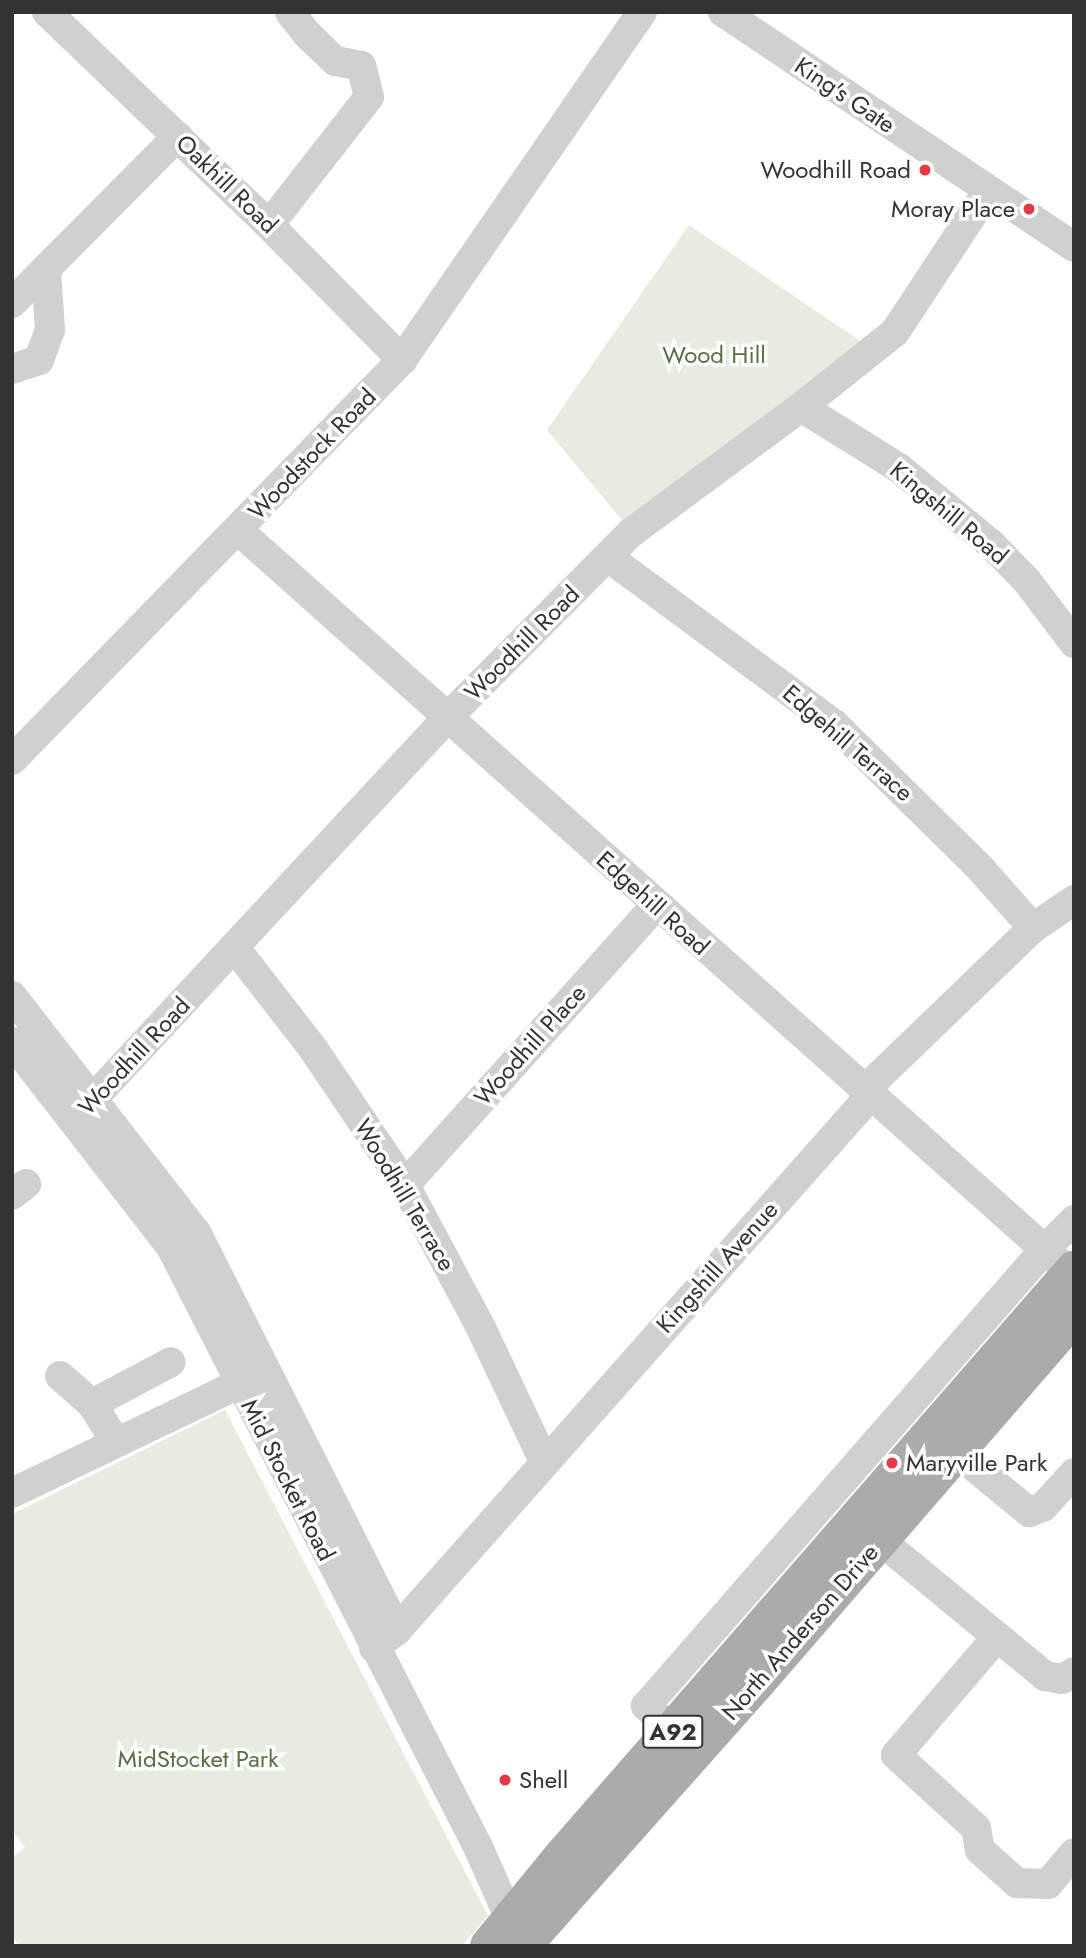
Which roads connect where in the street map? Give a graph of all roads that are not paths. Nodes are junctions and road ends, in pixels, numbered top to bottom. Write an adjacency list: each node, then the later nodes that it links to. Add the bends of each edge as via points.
1 (47, 12): 5 (street, Oakhill Road)
2 (290, 12): 7 (street, via 335,61 361,66 369,97)
3 (642, 12): 11 (street, Woodstock Road)
4 (723, 12): 6 (street, King's Gate)
5 (178, 136): 7 (street, Oakhill Road); 9 (street)
6 (988, 191): 8 (street, King's Gate); 13 (street, Woodhill Road, via 895,332)
7 (270, 225): 11 (street, Oakhill Road)
8 (1074, 247)
9 (46, 269): 10 (street); 12 (street, via 50,330 39,360)
10 (12, 303)
11 (402, 360): 14 (street, Woodstock Road)
12 (12, 369)
13 (801, 407): 15 (street, Woodhill Road, via 632,532); 16 (street, Kingshill Road, via 899,468 992,545 1027,581)
14 (238, 530): 17 (street, Edgehill Road); 18 (street, Woodstock Road)
15 (608, 557): 17 (street, Woodhill Road); 21 (street, Edgehill Terrace, via 834,724 980,867)
16 (1074, 643)
17 (448, 717): 20 (street, Edgehill Road); 22 (street, Woodhill Road)
18 (12, 760)
19 (1074, 900): 21 (street, Kingshill Avenue)
20 (656, 905): 25 (street, Edgehill Road); 27 (street, Woodhill Place)
21 (1033, 928): 25 (street, Kingshill Avenue, via 877,1078)
22 (235, 947): 26 (street, Woodhill Road); 27 (street, Woodhill Terrace, via 314,1050)
23 (12, 996): 26 (street, Mid Stocket Road)
24 (12, 1042): 26 (street, Mid Stocket Road)
25 (868, 1095): 29 (street, Edgehill Road); 37 (street, Kingshill Avenue)
26 (83, 1109): 33 (street, Mid Stocket Road, via 171,1247); 42 (street, Mid Stocket Road, via 196,1231)
27 (405, 1185): 37 (street, Woodhill Terrace, via 481,1328)
28 (1074, 1220): 29 (street, North Anderson Drive)
29 (1063, 1264): 36 (main road, North Anderson Drive / A92); 44 (street, North Anderson Drive, via 646,1706)
30 (1074, 1316): 36 (main road, North Anderson Drive / A92)
31 (171, 1362): 34 (street)
32 (61, 1376): 34 (street)
33 (238, 1384): 35 (street); 42 (street, Mid Stocket Road)
34 (92, 1404): 35 (street)
35 (115, 1441): 39 (street)
36 (945, 1443): 38 (street, via 1029,1513 1043,1507); 40 (main road, North Anderson Drive / A92); 44 (main road, North Anderson Drive / A92)
37 (544, 1461): 42 (street, Kingshill Avenue)
38 (1074, 1473)
39 (12, 1493)
40 (880, 1540): 41 (street); 46 (main road, North Anderson Drive / A92)
41 (997, 1637): 43 (street, via 1045,1676 1062,1679); 45 (street, via 896,1755 976,1828 980,1850 1017,1883 1048,1884)
42 (385, 1639): 46 (street, Mid Stocket Road, via 478,1847)
43 (1074, 1672)
44 (674, 1731): 46 (main road, North Anderson Drive / A92, via 563,1856)
45 (1074, 1853)
46 (513, 1938)

